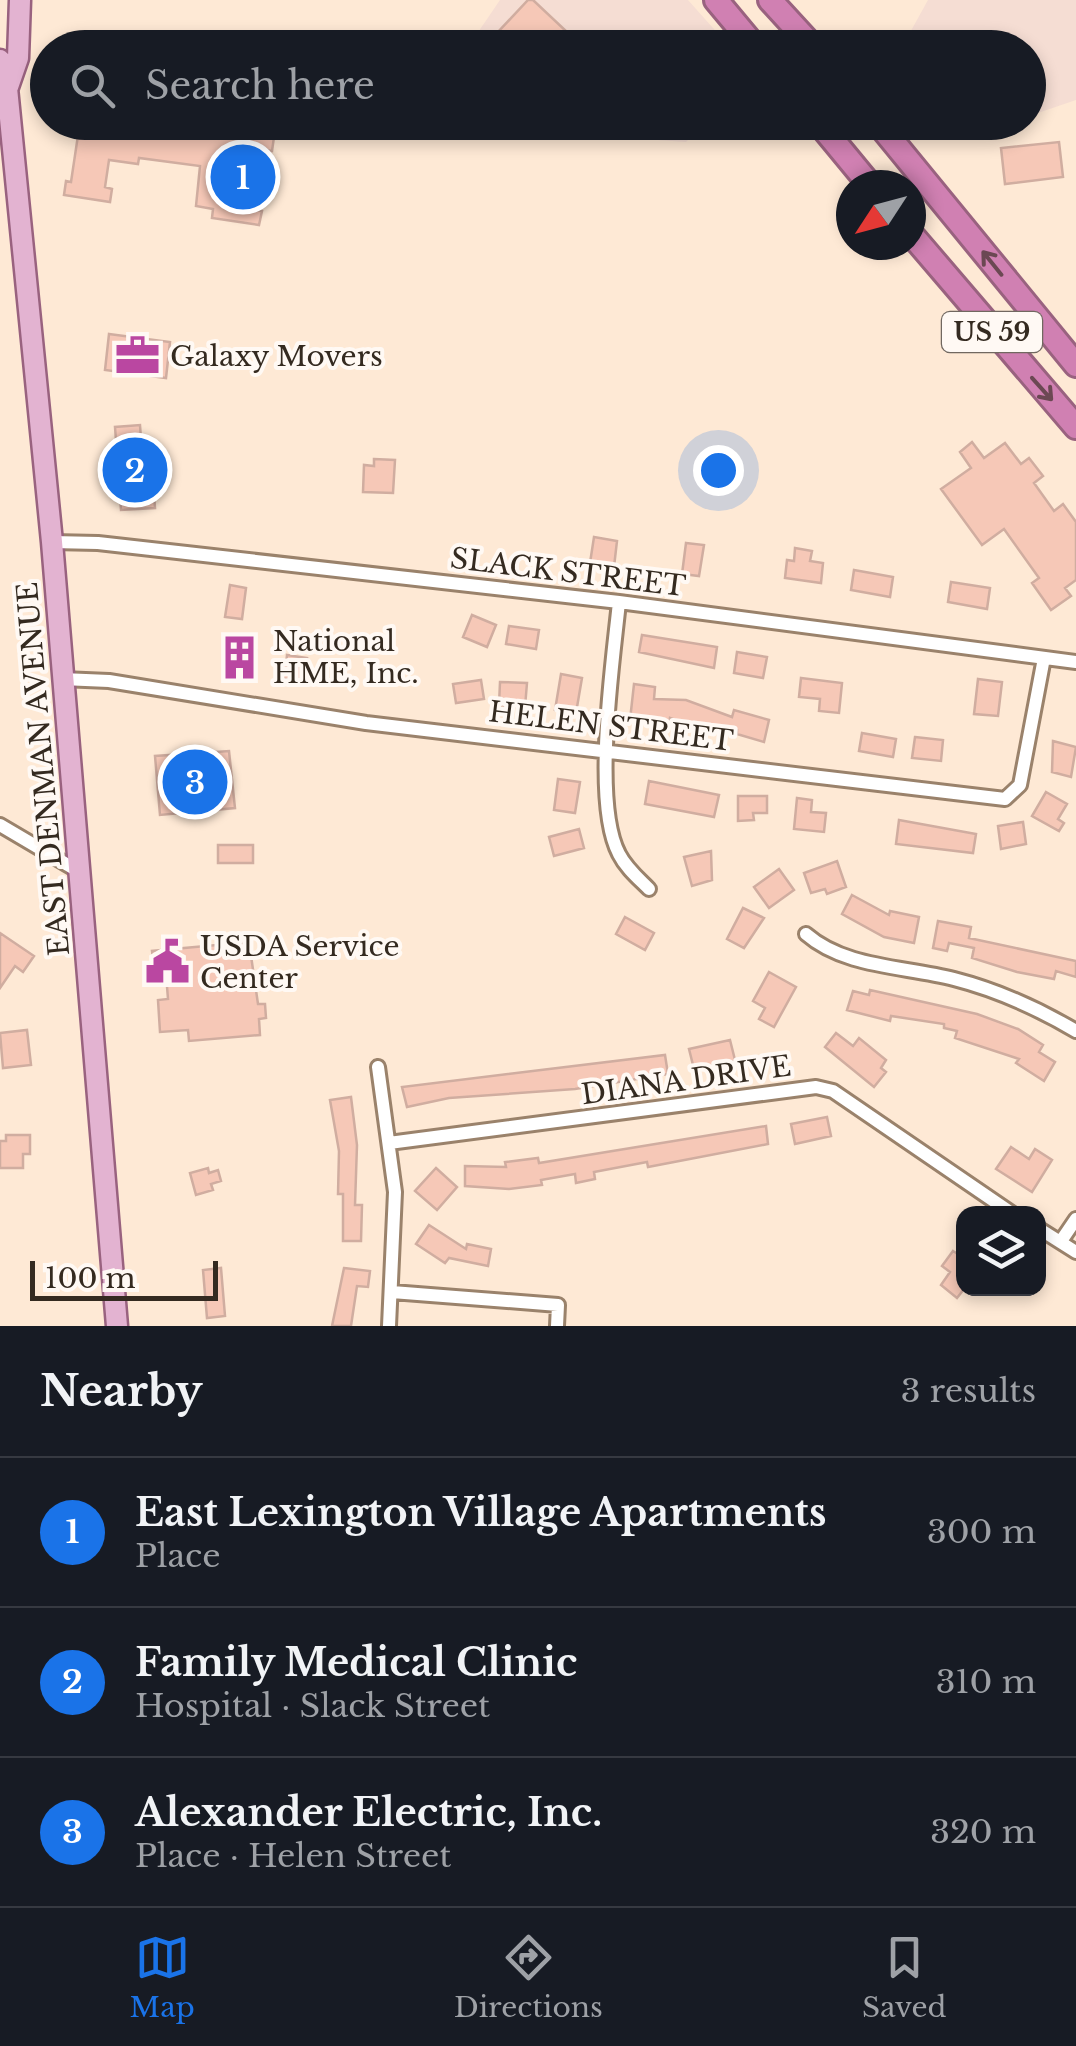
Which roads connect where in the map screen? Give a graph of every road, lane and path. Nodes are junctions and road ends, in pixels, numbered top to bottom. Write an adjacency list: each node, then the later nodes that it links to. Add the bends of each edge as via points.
1 (20, 0): 7 (main road, EAST DENMAN AVENUE, via 18,58)
2 (716, 0): 4 (highway)
3 (770, 0): 5 (highway)
4 (741, 30)
5 (798, 30)
6 (0, 60): 7 (main road, EAST DENMAN AVENUE)
7 (7, 88): 14 (main road, EAST DENMAN AVENUE)
8 (833, 140): 10 (highway)
9 (891, 140): 12 (highway, US 59, one-way to 9)
10 (858, 170)
11 (926, 252): 13 (highway, US 59, one-way to 13)
12 (1076, 365)
13 (1076, 427)
14 (52, 542): 15 (street, SLACK STREET); 18 (main road, EAST DENMAN AVENUE)
15 (619, 602): 16 (street, SLACK STREET); 19 (street)
16 (1044, 658): 17 (street, SLACK STREET); 19 (street, HELEN STREET, via 1020,786 1005,799)
17 (1076, 662)
18 (62, 679): 19 (street, HELEN STREET, via 366,723); 21 (main road, EAST DENMAN AVENUE)
19 (609, 749): 22 (street, via 610,827 618,853)
20 (0, 825): 21 (street)
21 (78, 871): 33 (main road, EAST DENMAN AVENUE)
22 (648, 889)
23 (806, 934): 24 (street, via 825,950 1011,997)
24 (1076, 1030)
25 (378, 1067): 26 (street)
26 (388, 1144): 27 (street, DIANA DRIVE, via 816,1087 833,1091); 32 (street, via 395,1192)
27 (1001, 1206)
28 (1076, 1219): 30 (street)
29 (1046, 1233): 30 (street)
30 (1061, 1241): 31 (street)
31 (1076, 1252)
32 (392, 1292): 34 (street); 35 (street, via 558,1305)
33 (117, 1326)
34 (389, 1326)
35 (558, 1326)

